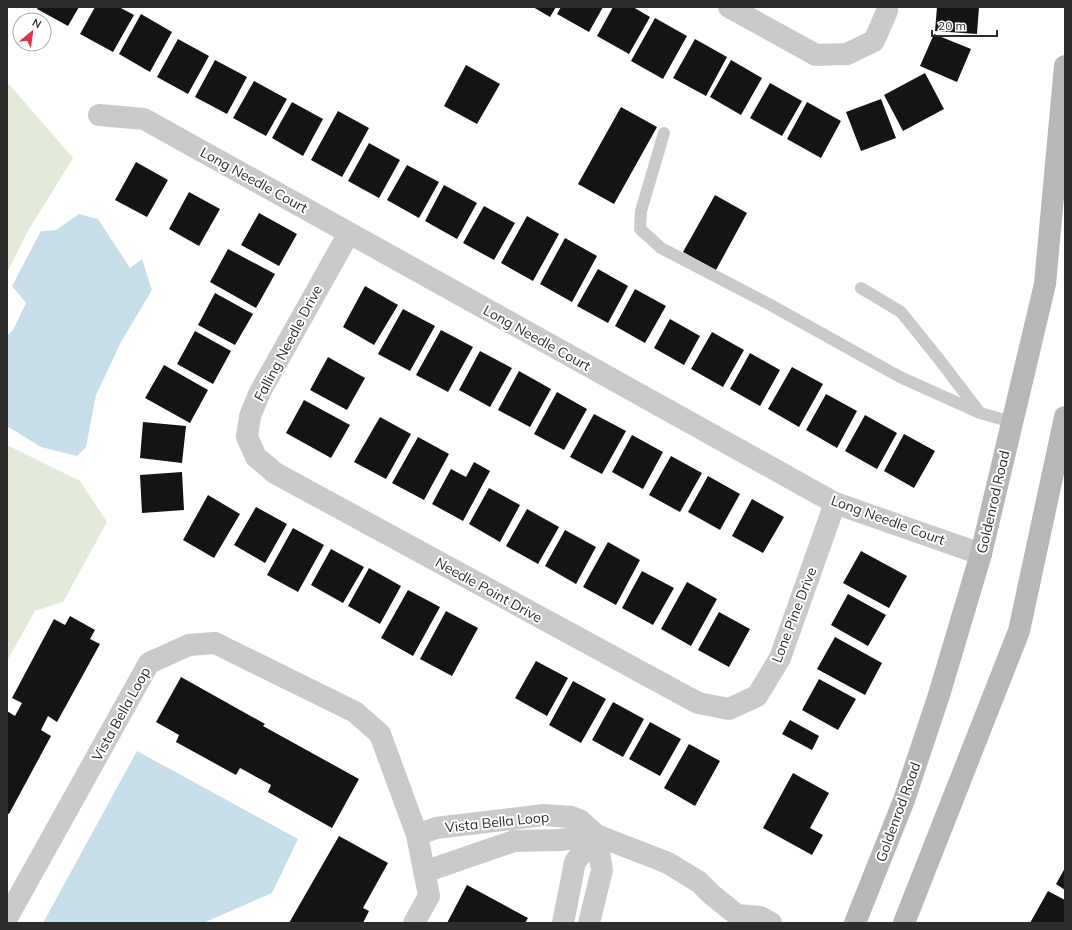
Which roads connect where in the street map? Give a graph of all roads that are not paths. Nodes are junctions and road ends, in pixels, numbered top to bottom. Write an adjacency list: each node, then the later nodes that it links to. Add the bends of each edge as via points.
1 (729, 7): 2 (street, via 816,55 847,54 874,41)
2 (887, 7)
3 (1065, 66): 9 (main road, Goldenrod Road, via 1045,284)
4 (99, 115): 6 (street, Long Needle Court, via 144,119)
5 (664, 133): 8 (lane, via 641,211 640,229 661,248 900,377)
6 (348, 233): 11 (street, Falling Needle Drive, via 260,392 250,416 247,437); 12 (street, Long Needle Court)
7 (861, 288): 8 (lane, via 901,312)
8 (980, 413): 9 (lane)
9 (1012, 422): 13 (main road, Goldenrod Road)
10 (1064, 426): 27 (main road, via 1019,631)
11 (256, 457): 14 (street, Needle Point Drive, via 282,477 698,703)
12 (835, 503): 13 (street, Long Needle Court); 14 (street, Lone Pine Drive, via 780,658 757,696)
13 (981, 554): 18 (main road, Goldenrod Road, via 937,703 904,800)
14 (729, 709)
15 (417, 835): 16 (street, Vista Bella Loop, via 436,828 544,815 571,817 581,821); 17 (street, Vista Bella Loop); 19 (street, Vista Bella Loop, via 380,734 356,712 215,643 189,645 149,663)
16 (596, 835): 17 (street, Vista Bella Loop, via 560,840 514,841); 20 (street, via 575,862); 21 (street, Vista Bella Loop, via 668,863 699,882); 22 (street, via 602,870)
17 (424, 872): 23 (street, Vista Bella Loop, via 429,896)
18 (867, 894): 25 (main road, Goldenrod Road); 26 (main road)
19 (7, 918)
20 (564, 918): 22 (street)
21 (739, 919): 24 (street, Vista Bella Loop, via 760,918)
22 (590, 922)
23 (414, 923)
24 (771, 923)
25 (855, 923)
26 (868, 923)
27 (904, 923)

